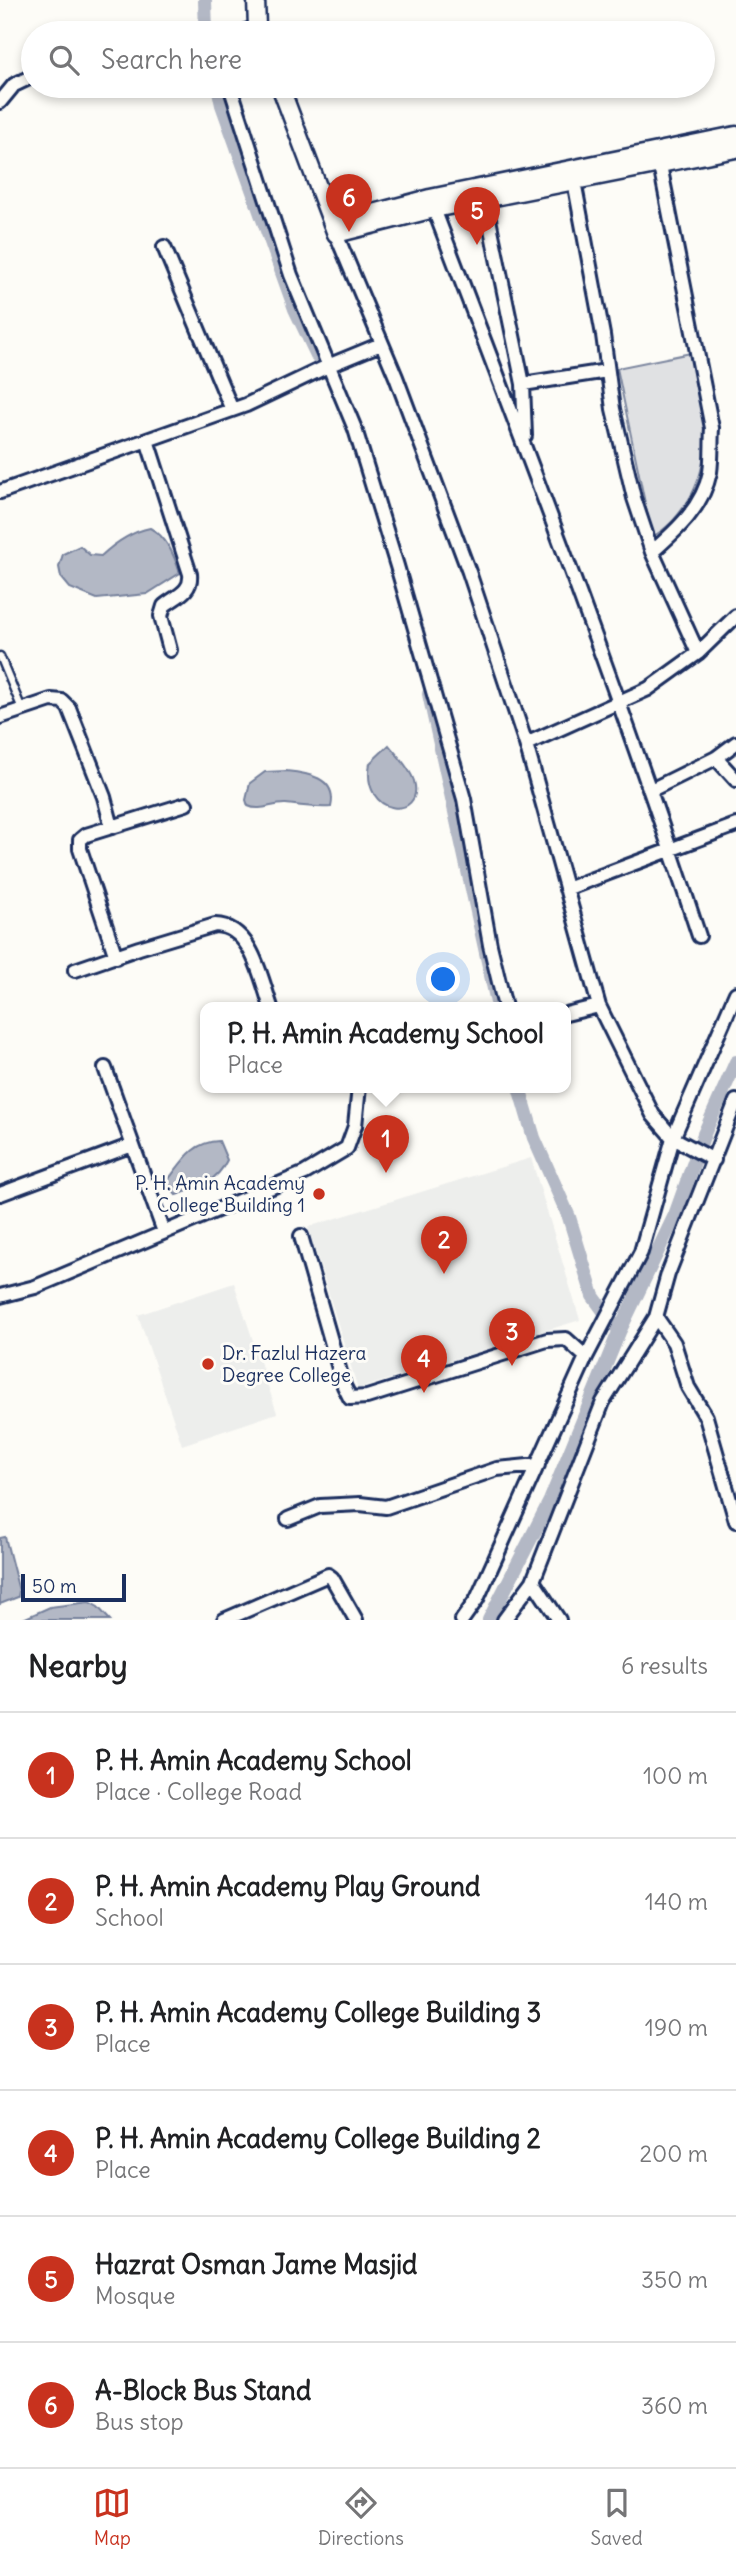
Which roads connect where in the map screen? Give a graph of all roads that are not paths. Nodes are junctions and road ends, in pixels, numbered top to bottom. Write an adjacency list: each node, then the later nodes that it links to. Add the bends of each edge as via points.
1 (256, 0): 2 (street)
2 (257, 21)
3 (21, 82): 6 (street)
4 (234, 98): 16 (street, via 291,275)
5 (285, 98): 13 (street)
6 (0, 102)
7 (736, 135): 9 (street)
8 (736, 149): 9 (street)
9 (658, 158): 10 (street); 13 (street, via 430,198); 23 (street, via 712,428 709,473 697,506)
10 (573, 181): 11 (street); 17 (street)
11 (485, 200): 12 (street); 18 (street)
12 (434, 209): 13 (street); 21 (street)
13 (334, 229): 15 (street)
14 (164, 247): 19 (street)
15 (381, 344): 16 (street); 32 (street, via 469,572)
16 (327, 367): 19 (street); 46 (street, via 355,429 455,762)
17 (607, 371): 18 (street); 23 (street, via 634,498)
18 (523, 384): 21 (street)
19 (232, 410): 20 (street)
20 (147, 440): 22 (street); 25 (street, via 191,583 164,606 161,616)
21 (525, 447): 28 (street)
22 (0, 492)
23 (652, 552): 26 (street)
24 (736, 616): 26 (street)
25 (170, 650)
26 (698, 653): 28 (street, via 648,689)
27 (0, 656): 29 (lane)
28 (619, 702): 32 (street); 35 (street)
29 (22, 709): 30 (street); 38 (street, via 51,700 62,701 69,708)
30 (0, 717)
31 (736, 743): 33 (street)
32 (526, 744): 40 (street)
33 (716, 758): 34 (street); 35 (street)
34 (736, 780)
35 (651, 790): 39 (street)
36 (186, 804): 38 (street)
37 (736, 825): 39 (street)
38 (112, 827): 42 (street, via 86,835 80,840 80,849)
39 (671, 850): 40 (street); 41 (street)
40 (565, 889): 47 (street)
41 (699, 936)
42 (116, 957): 43 (street); 45 (street, via 227,925 242,938 256,962)
43 (75, 970)
44 (736, 993): 52 (street)
45 (269, 1002)
46 (504, 1002)
47 (600, 1006): 48 (street); 52 (street, via 653,1115)
48 (571, 1013)
49 (105, 1068): 53 (street)
50 (358, 1093): 56 (street, via 347,1147 305,1173)
51 (736, 1101): 54 (street)
52 (677, 1140): 54 (street); 60 (street, via 641,1252)
53 (132, 1145): 55 (street); 56 (street)
54 (712, 1158): 59 (street)
55 (0, 1194)
56 (164, 1232): 58 (street, via 35,1287)
57 (301, 1236): 60 (street, via 350,1398 547,1339 566,1339)
58 (0, 1296)
59 (656, 1317): 63 (street, via 674,1343 688,1387 706,1417); 64 (street, via 603,1402)
60 (586, 1357): 61 (street)
61 (538, 1465): 62 (street, via 497,1469 386,1507 320,1506); 67 (street, via 477,1599)
62 (288, 1519)
63 (736, 1521)
64 (533, 1581): 68 (street); 69 (street)
65 (224, 1620): 66 (street, via 328,1575)
66 (356, 1620)
67 (462, 1620)
68 (504, 1620)
69 (559, 1620)

